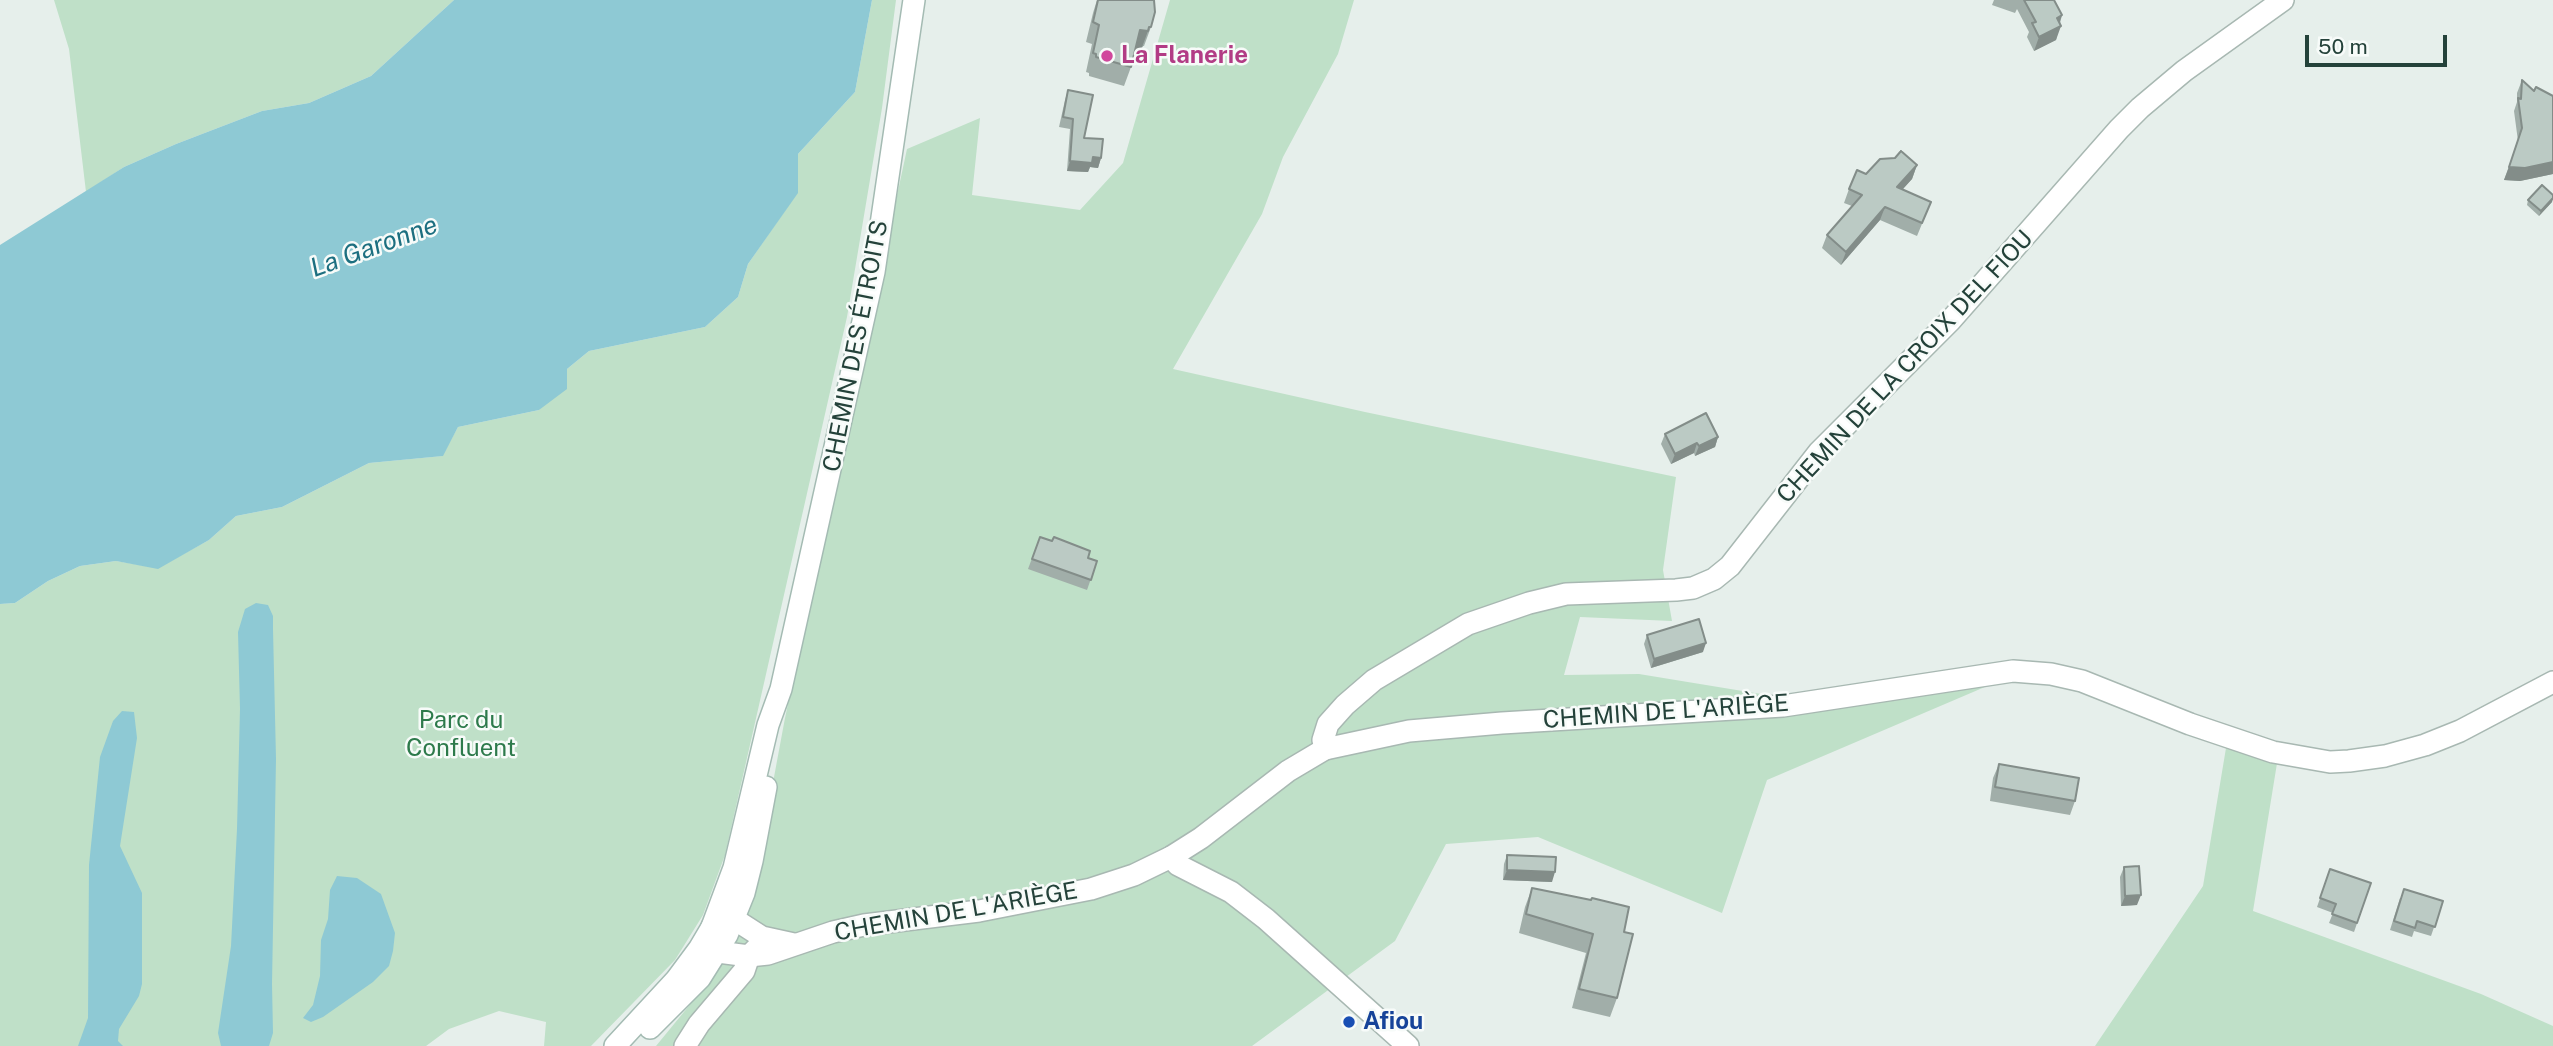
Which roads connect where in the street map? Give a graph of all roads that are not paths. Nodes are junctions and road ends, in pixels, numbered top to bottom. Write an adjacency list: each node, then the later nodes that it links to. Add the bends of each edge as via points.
1 (914, 0): 4 (street, CHEMIN DES ÉTROITS, via 874,272)
2 (2283, 0): 5 (street, CHEMIN DE LA CROIX DEL FIOU, via 2185,71 2119,129 1950,321 1819,452 1730,566 1714,579 1676,590 1566,594 1468,624 1374,680 1345,705 1328,724)
3 (2553, 682): 5 (street, CHEMIN DE L'ARIÈGE, via 2425,745 2349,761 2273,752 2082,681 2013,671 1783,706 1409,731)
4 (781, 689): 7 (street, CHEMIN DES ÉTROITS, via 752,861); 8 (street, CHEMIN DES ÉTROITS, via 734,868)
5 (1325, 750): 6 (street, CHEMIN DE L'ARIÈGE)
6 (1171, 857): 10 (street, CHEMIN DE L'ARIÈGE, via 1134,874 1054,898 864,925); 16 (street, via 1258,912)
7 (734, 919): 8 (street); 9 (street, CHEMIN DE L'ARIÈGE); 11 (street, CHEMIN DES ÉTROITS)
8 (712, 927): 11 (street); 13 (street, CHEMIN DES ÉTROITS, via 676,980)
9 (762, 937): 10 (street, CHEMIN DE L'ARIÈGE); 12 (street)
10 (794, 944): 12 (street, CHEMIN DE L'ARIÈGE)
11 (718, 952): 12 (street, CHEMIN DE L'ARIÈGE); 14 (street, CHEMIN DES ÉTROITS, via 681,999)
12 (749, 957): 15 (street, via 744,971)
13 (615, 1046)
14 (630, 1046)
15 (685, 1046)
16 (1408, 1046)

